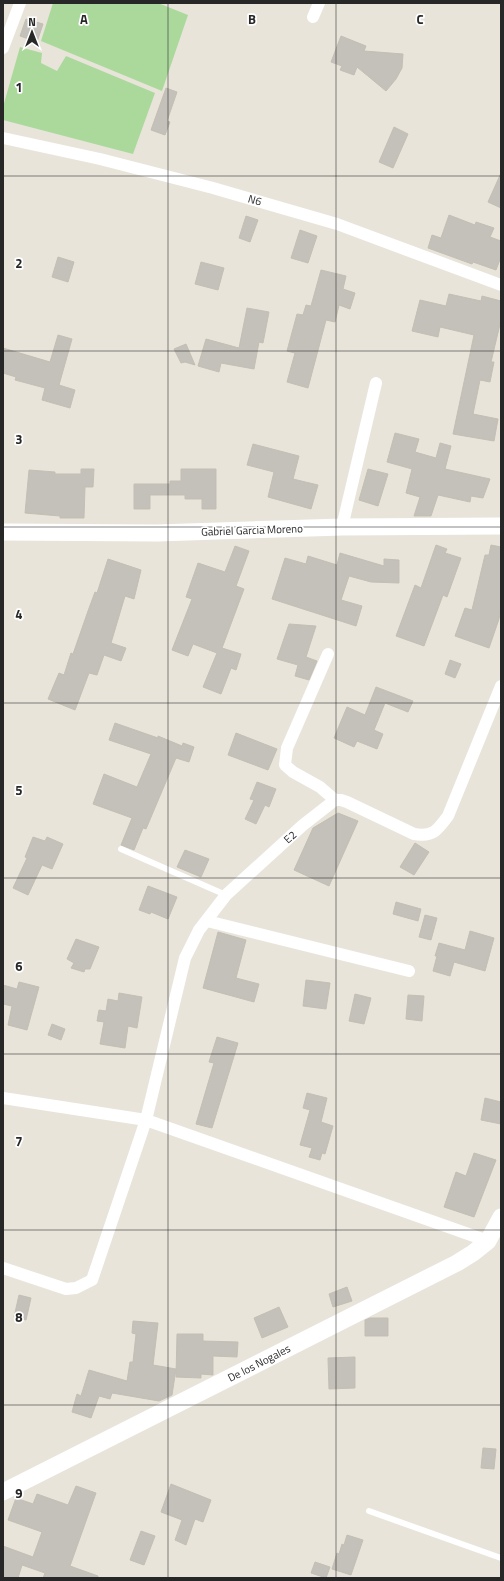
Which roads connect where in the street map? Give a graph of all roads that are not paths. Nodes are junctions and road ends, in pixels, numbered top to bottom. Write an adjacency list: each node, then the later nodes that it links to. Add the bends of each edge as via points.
1 (20, 3): 4 (street)
2 (319, 3): 3 (street)
3 (314, 17)
4 (3, 48)
5 (3, 138): 6 (street, N6, via 100,159 213,188 337,224)
6 (501, 285)
7 (376, 383): 9 (street)
8 (501, 526): 9 (street, Gabriel Garcia Moreno)
9 (342, 527): 10 (street, Gabriel Garcia Moreno, via 157,533)
10 (3, 532)
11 (328, 654): 13 (street, via 287,748 285,765 320,787)
12 (501, 686): 13 (street, via 448,816 434,833 423,836 414,834 346,802)
13 (335, 800): 15 (street, E2)
14 (121, 849): 15 (lane)
15 (226, 895): 16 (street, E2)
16 (207, 922): 17 (street); 19 (street, E2, via 199,930 185,958)
17 (409, 971)
18 (3, 1098): 19 (street)
19 (146, 1120): 21 (street); 22 (street, E2, via 92,1280 76,1288 66,1289)
20 (501, 1217): 21 (street, De los Nogales)
21 (488, 1241): 23 (street, De los Nogales, via 456,1263)
22 (3, 1268)
23 (3, 1492)
24 (369, 1511): 25 (lane)
25 (501, 1558)

